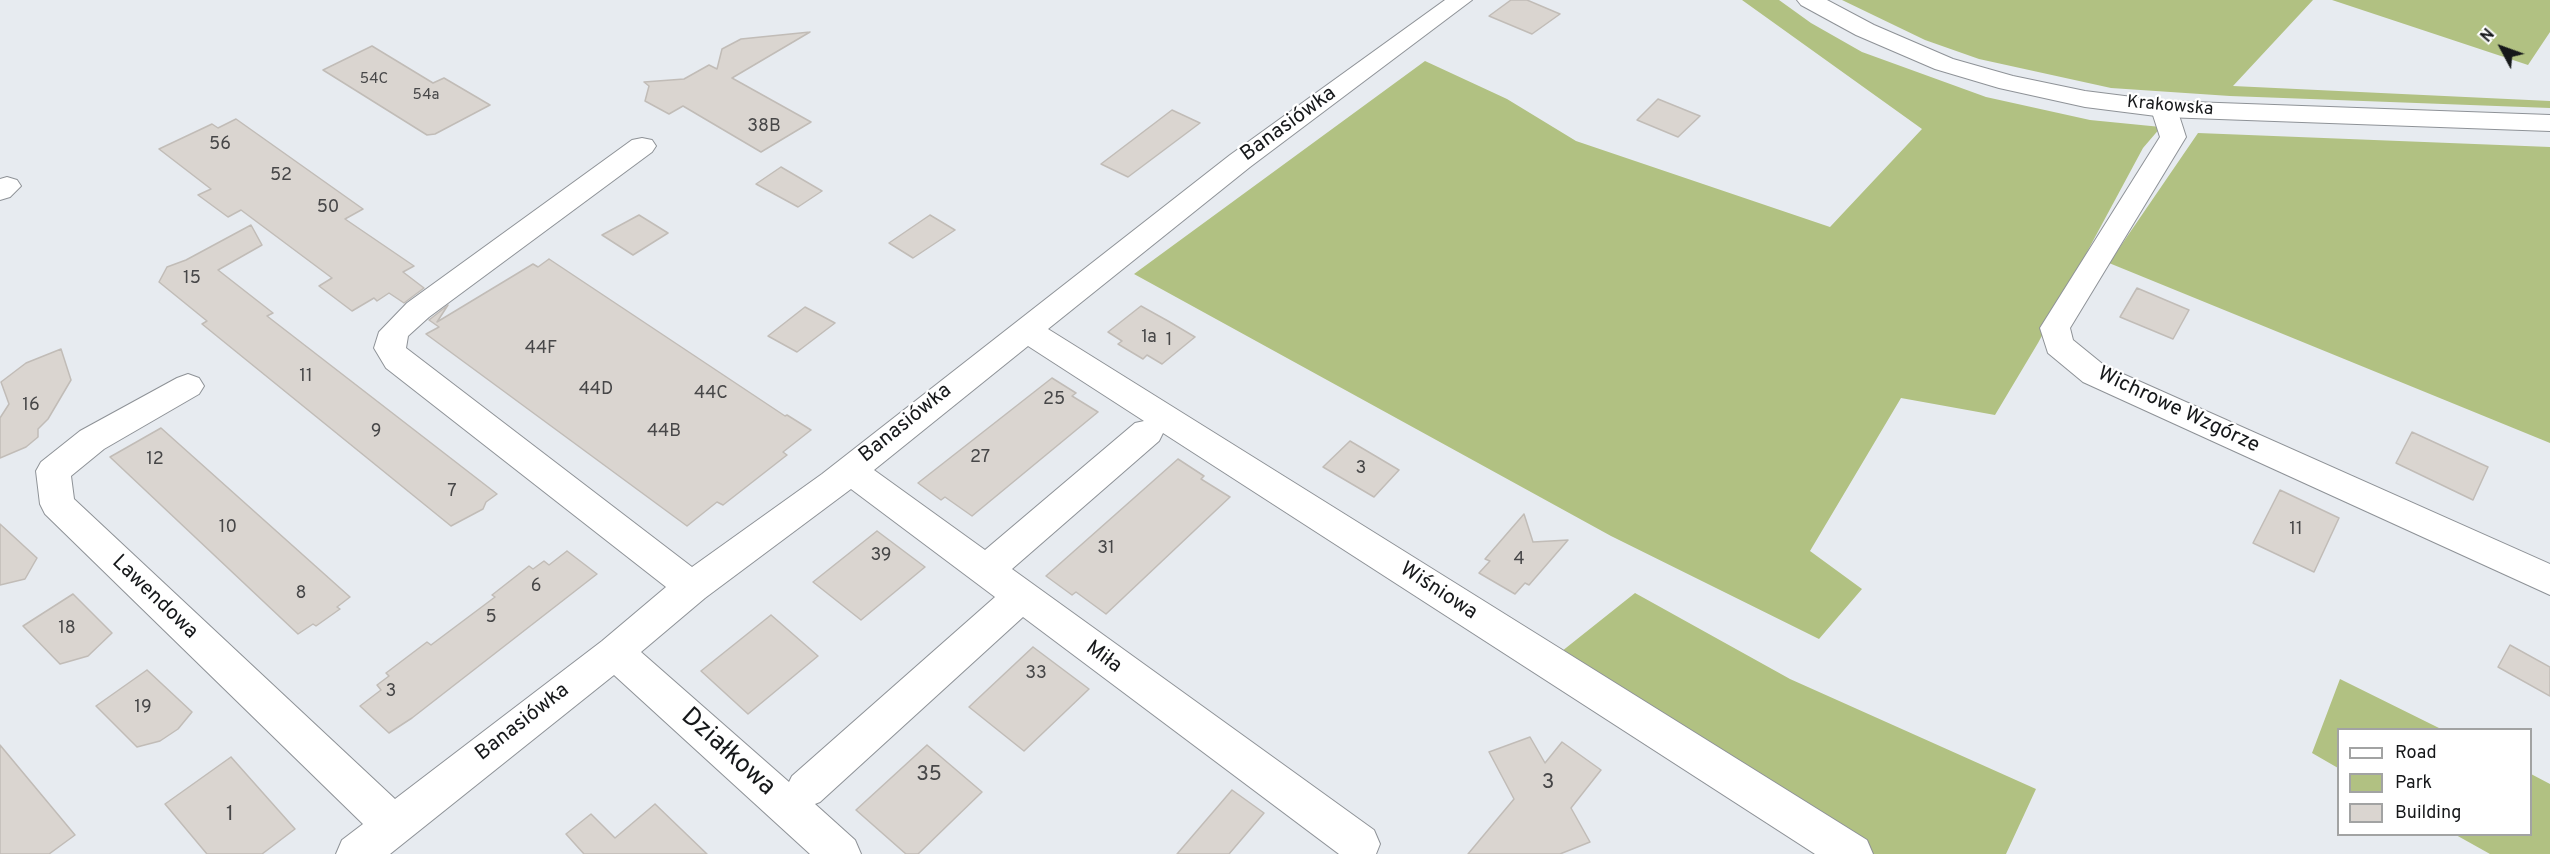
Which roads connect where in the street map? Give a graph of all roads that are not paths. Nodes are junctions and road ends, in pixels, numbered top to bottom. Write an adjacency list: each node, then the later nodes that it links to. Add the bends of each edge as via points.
1 (1460, 0): 6 (street, Banasiówka, via 1240,161)
2 (1809, 0): 3 (street, Krakowska, via 1864,30 1944,64 2040,90)
3 (2164, 109): 4 (street, Krakowska); 11 (street, Wichrowe Wzgórze, via 2173,137 2055,328 2059,345 2094,375)
4 (2550, 123)
5 (642, 146): 12 (street, via 418,310 394,332 390,348 397,360)
6 (1025, 329): 9 (street, Banasiówka); 20 (street, Wiśniowa)
7 (188, 386): 16 (street, Lawendowa, via 92,440 53,471 57,504)
8 (1147, 432): 10 (street)
9 (850, 470): 10 (street, Miła); 12 (street, Banasiówka)
10 (987, 570): 13 (street, Miła)
11 (2550, 580)
12 (692, 587): 14 (street, Banasiówka)
13 (1020, 597): 15 (street); 17 (street, Miła)
14 (615, 652): 16 (street, Banasiówka); 19 (street, Działkowa)
15 (806, 789)
16 (393, 825): 18 (street, Banasiówka)
17 (1359, 843)
18 (357, 854)
19 (840, 854)
20 (1852, 854)

